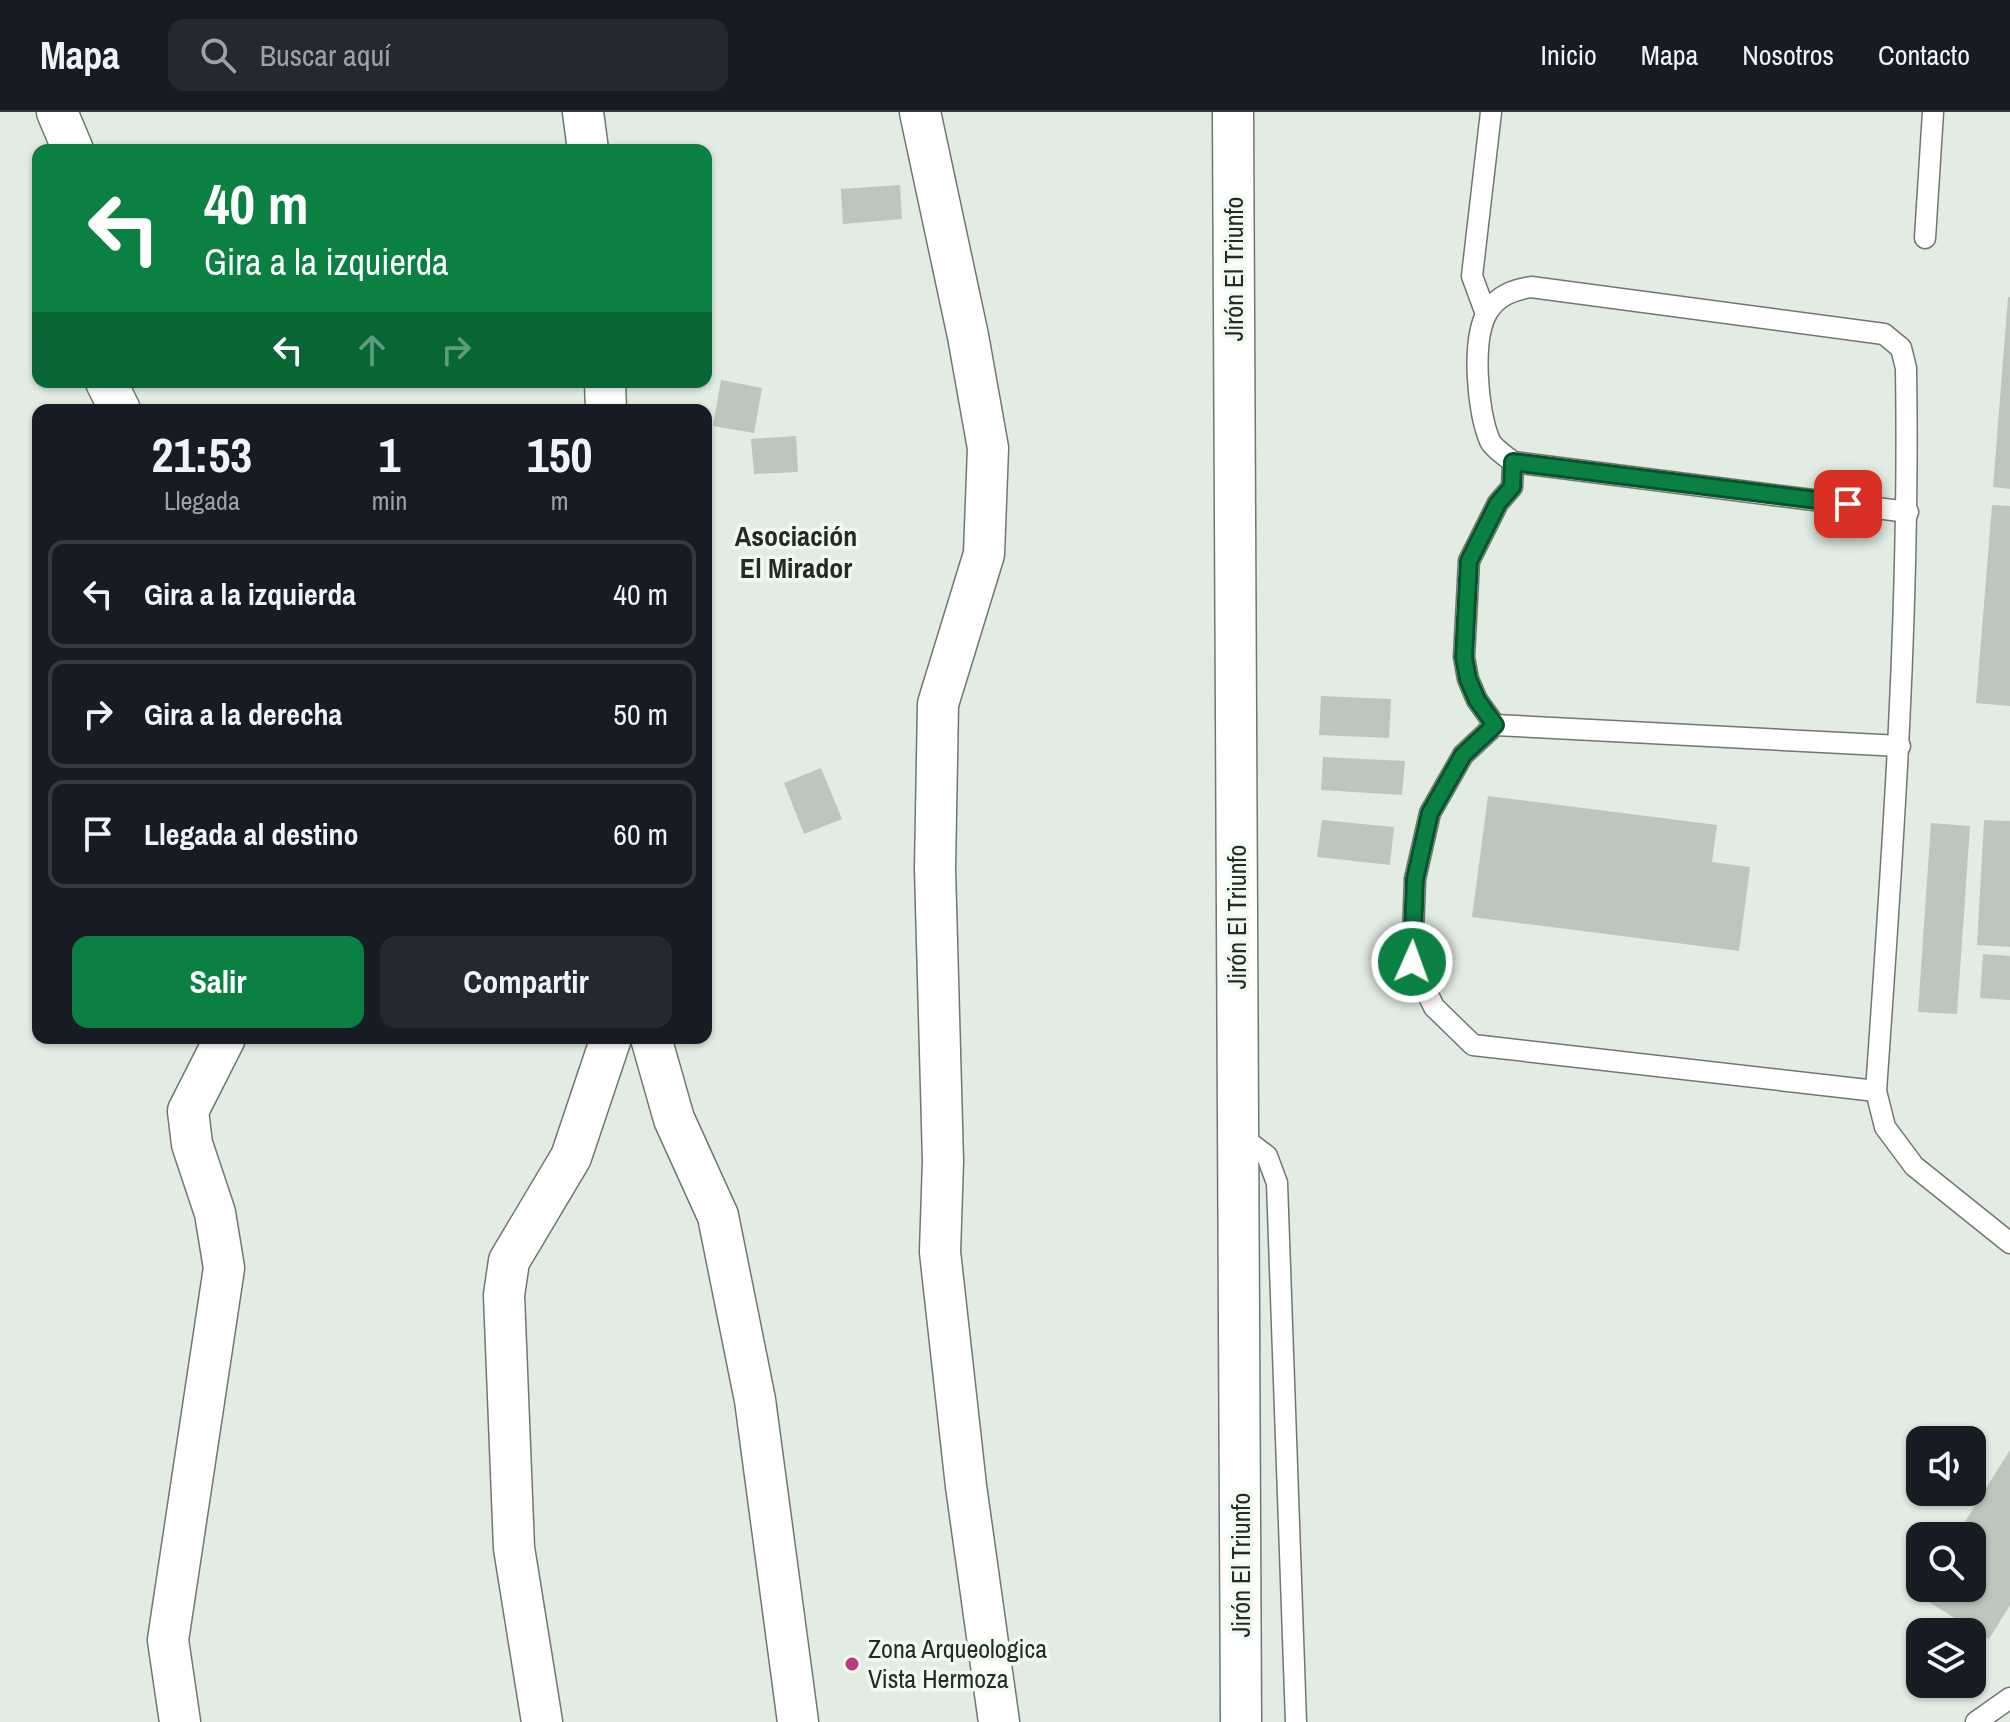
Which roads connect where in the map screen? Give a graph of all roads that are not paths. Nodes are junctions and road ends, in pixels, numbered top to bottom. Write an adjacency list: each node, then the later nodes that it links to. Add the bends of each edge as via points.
1 (57, 112): 7 (street)
2 (583, 112): 8 (street)
3 (920, 112): 25 (street, via 988,448 984,554 938,704 935,869 943,1161 940,1252)
4 (1233, 112): 19 (street, Jirón El Triunfo)
5 (1491, 112): 10 (lane, via 1472,276)
6 (1929, 112): 9 (lane)
7 (70, 144)
8 (587, 144)
9 (1925, 238)
10 (1486, 314): 11 (lane, via 1478,385 1483,418 1491,444); 12 (lane, via 1505,294 1531,287 1884,334 1901,348 1906,368)
11 (1513, 462): 12 (lane); 13 (lane, via 1512,487 1477,540 1468,575 1464,657 1477,700)
12 (1908, 512): 14 (lane)
13 (1495, 725): 14 (lane); 18 (lane, via 1463,755 1430,813 1415,879 1412,962 1434,1007 1473,1045)
14 (1900, 746): 18 (lane)
15 (222, 1044): 22 (street, via 188,1111 224,1268 168,1640)
16 (609, 1044): 23 (street, via 571,1157 509,1261 504,1295 514,1548)
17 (653, 1044): 24 (street, via 674,1119 718,1216 755,1400)
18 (1876, 1091): 20 (lane, via 1885,1127 1914,1166)
19 (1238, 1134): 26 (street, Jirón El Triunfo); 27 (lane, via 1267,1156 1277,1183)
20 (2010, 1243)
21 (2010, 1698): 28 (lane)
22 (180, 1722)
23 (542, 1722)
24 (798, 1722)
25 (999, 1722)
26 (1241, 1722)
27 (1296, 1722)
28 (1976, 1722)

